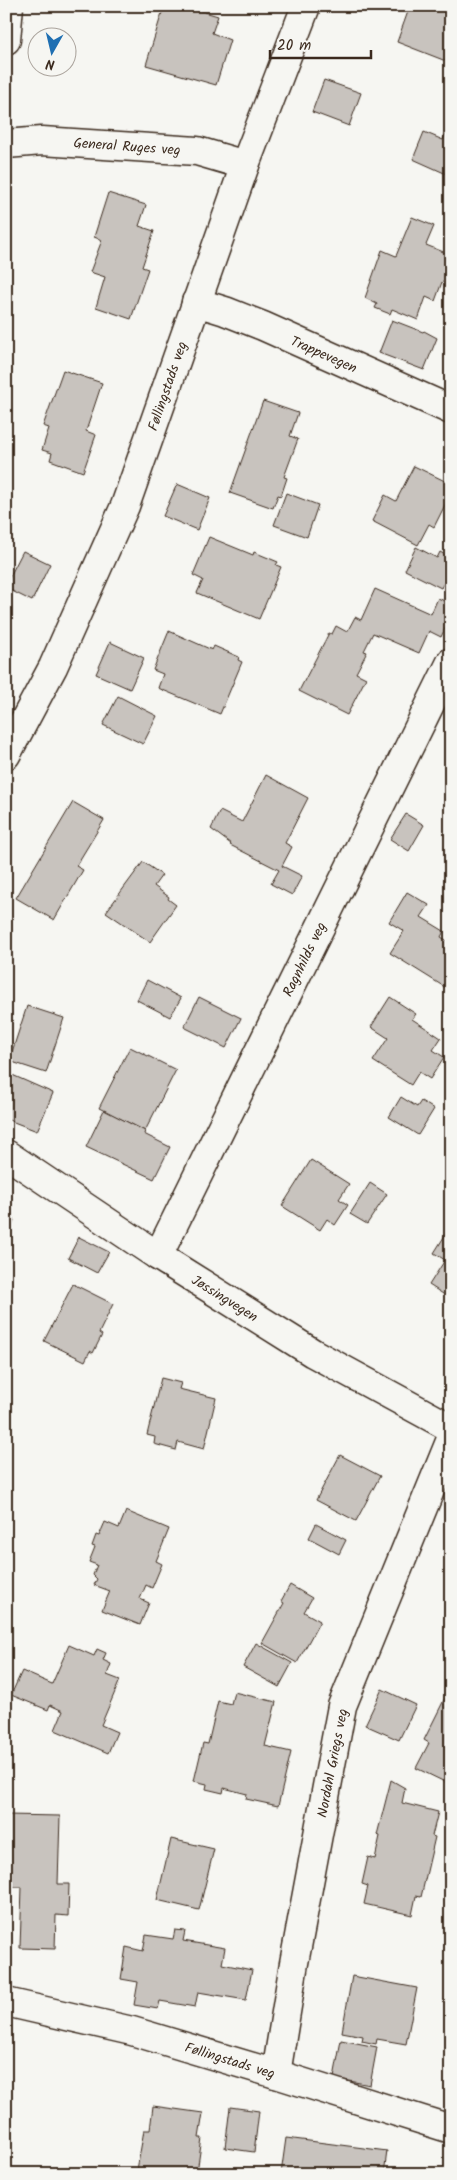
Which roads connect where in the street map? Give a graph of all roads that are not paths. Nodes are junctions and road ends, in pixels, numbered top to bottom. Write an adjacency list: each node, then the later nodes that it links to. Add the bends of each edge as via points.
1 (9, 6): 3 (street)
2 (306, 6): 5 (street, Føllingstads veg)
3 (6, 40)
4 (6, 144): 5 (street, General Ruges veg, via 42,141 197,151)
5 (245, 165): 6 (street, Føllingstads veg)
6 (196, 302): 7 (street, Trappevegen, via 263,326); 9 (street, Føllingstads veg, via 125,506 53,667)
7 (451, 410)
8 (451, 662): 11 (street, Ragnhilds veg)
9 (6, 755)
10 (6, 1154): 11 (street, Jøssingvegen)
11 (158, 1256): 12 (street, Jøssingvegen, via 313,1353)
12 (451, 1428)
13 (451, 1439): 15 (street, Nordahl Griegs veg, via 342,1706)
14 (6, 2002): 15 (street, Føllingstads veg, via 132,2031)
15 (276, 2074): 16 (street, Føllingstads veg)
16 (451, 2129)

